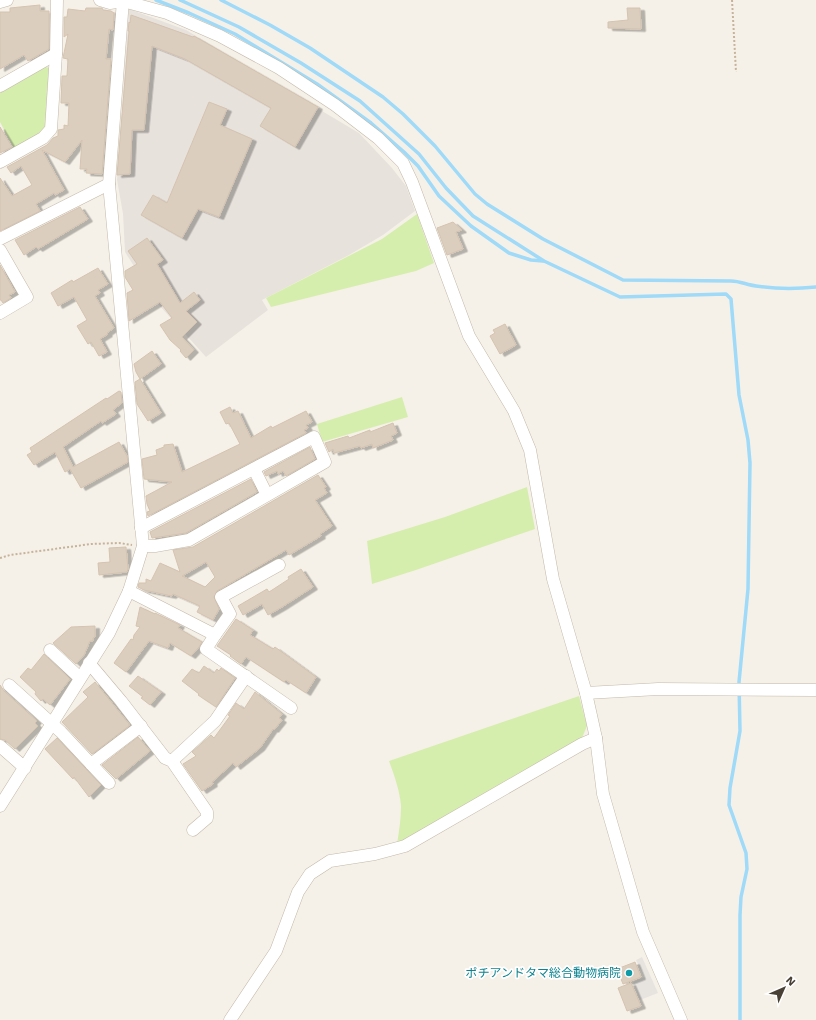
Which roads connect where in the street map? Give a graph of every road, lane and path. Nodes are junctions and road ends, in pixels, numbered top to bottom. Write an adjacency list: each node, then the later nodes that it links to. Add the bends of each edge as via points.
1 (7, 0): 6 (street)
2 (57, 0): 7 (street)
3 (100, 0): 4 (street, via 110,3)
4 (123, 0): 11 (street); 29 (street, via 167,13 220,36 279,68 335,105 378,138 403,163 468,336 514,411 530,450 553,579)
5 (732, 0): 8 (path)
6 (0, 2)
7 (56, 54): 9 (street); 10 (street, via 51,129 43,138)
8 (736, 72)
9 (0, 86)
10 (0, 162)
11 (108, 184): 12 (street); 17 (street)
12 (0, 239)
13 (0, 250): 14 (street, via 27,298)
14 (0, 313)
15 (254, 469): 16 (street); 16 (street, via 314,437 326,462); 17 (street)
16 (267, 495): 18 (street, via 189,540)
17 (141, 528): 18 (street)
18 (143, 546): 19 (path, via 119,543 91,544); 21 (street)
19 (0, 558)
20 (279, 565): 22 (street, via 221,597 230,614)
21 (129, 591): 22 (street); 24 (street, via 109,633)
22 (215, 636): 25 (street, via 206,649)
23 (50, 650): 26 (street)
24 (89, 663): 26 (street); 32 (street)
25 (246, 676): 30 (street); 35 (street, via 215,721)
26 (80, 678): 31 (street)
27 (9, 685): 31 (street)
28 (816, 690): 29 (street, via 658,689)
29 (586, 693): 33 (street)
30 (291, 708)
31 (52, 724): 36 (street); 37 (street)
32 (140, 726): 35 (street, via 165,758); 36 (street)
33 (596, 738): 41 (street, via 405,846 330,861 310,874 298,892 276,951); 42 (street, via 603,794 643,932)
34 (0, 746): 37 (street)
35 (172, 761): 40 (street, via 207,812 207,818)
36 (91, 764): 38 (street)
37 (25, 768): 39 (street)
38 (109, 783)
39 (0, 806)
40 (194, 830)
41 (230, 1020)
42 (681, 1020)

